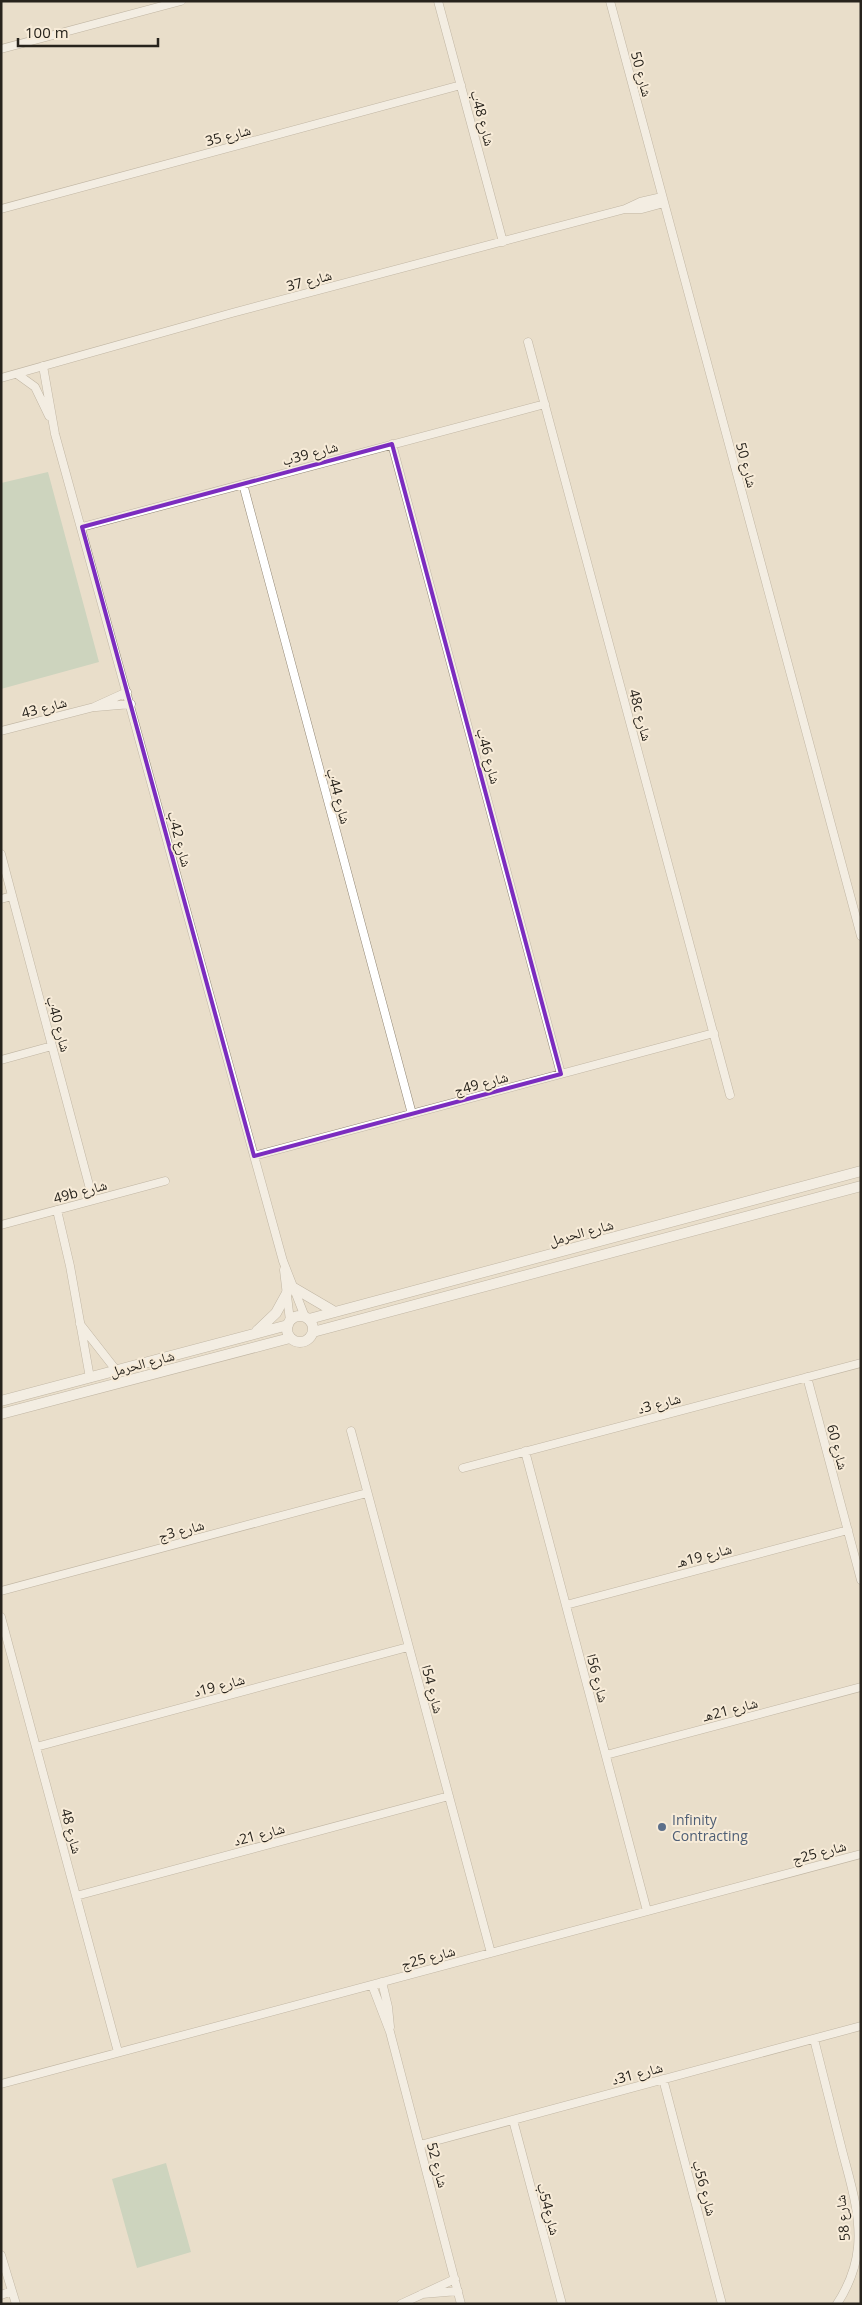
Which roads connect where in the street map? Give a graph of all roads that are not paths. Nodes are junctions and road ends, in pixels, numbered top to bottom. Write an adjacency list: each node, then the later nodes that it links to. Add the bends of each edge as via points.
1 (180, 1): 4 (street)
2 (438, 1): 5 (street, شارع 48ب)
3 (610, 1): 6 (street, شارع 50)
4 (1, 49)
5 (461, 85): 7 (street, شارع 35); 8 (street, شارع 48ب)
6 (663, 200): 8 (street, شارع 37, via 642,209 625,209); 25 (street, شارع 50)
7 (1, 209)
8 (502, 242): 10 (street, شارع 37)
9 (528, 342): 13 (street, 48c شارع)
10 (43, 366): 11 (street, شارع 37); 14 (street, شارع 42ب)
11 (17, 374): 12 (street, شارع 37); 14 (street, شارع 42ب, via 39,393)
12 (1, 378)
13 (545, 404): 15 (street, شارع 39ب); 26 (street, 48c شارع)
14 (53, 425): 17 (street, شارع 42ب)
15 (392, 444): 16 (street, شارع 39ب); 29 (street, شارع 46ب)
16 (243, 484): 17 (street, شارع 39ب); 31 (street, شارع 44ب)
17 (82, 527): 18 (street, شارع 42ب)
18 (127, 692): 19 (street, شارع 42ب); 20 (street, شارع 43)
19 (131, 704): 20 (street, شارع 43); 32 (street, شارع 42ب)
20 (94, 707): 21 (street, شارع 43)
21 (1, 731)
22 (1, 854): 23 (street, شارع 40ب)
23 (12, 896): 24 (street); 27 (street, شارع 40ب)
24 (1, 898)
25 (861, 936)
26 (714, 1033): 29 (street, شارع 49ج); 30 (street, 48c شارع)
27 (52, 1046): 28 (street); 36 (street, شارع 40ب)
28 (1, 1060)
29 (561, 1074): 31 (street, شارع 49ج)
30 (730, 1095)
31 (412, 1114): 32 (street, شارع 49ج)
32 (254, 1156): 39 (street, شارع 42ب)
33 (861, 1171): 40 (street, شارع الحرمل)
34 (164, 1181): 36 (street, 49b شارع)
35 (861, 1186): 44 (street, شارع الحرمل)
36 (93, 1200): 37 (street, 49b شارع)
37 (57, 1210): 38 (street, 49b شارع); 42 (street)
38 (1, 1225)
39 (290, 1291): 40 (street); 41 (street, شارع 42ب); 43 (street, شارع 42ب); 45 (street, via 270,1321)
40 (336, 1312): 41 (street, شارع الحرمل)
41 (307, 1318): 43 (street, via 297,1317); 44 (street, via 313,1325)
42 (79, 1322): 48 (street); 50 (street)
43 (289, 1323): 45 (street, شارع الحرمل); 46 (street, via 287,1332)
44 (313, 1332): 46 (street, via 304,1342)
45 (253, 1334): 48 (street, شارع الحرمل)
46 (290, 1338): 52 (street, شارع الحرمل)
47 (861, 1363): 49 (street, شارع 3د)
48 (116, 1370): 50 (street, شارع الحرمل)
49 (807, 1377): 54 (street, شارع 3د); 57 (street, شارع 60)
50 (90, 1378): 51 (street, شارع الحرمل)
51 (1, 1401)
52 (1, 1414)
53 (351, 1431): 56 (street, شارع 54ا)
54 (525, 1451): 55 (street, شارع 3د); 60 (street, شارع 56ا)
55 (463, 1468)
56 (367, 1493): 59 (street, شارع 3ج); 62 (street, شارع 54ا)
57 (848, 1530): 58 (street, شارع 60); 60 (street, شارع 19هـ)
58 (861, 1580)
59 (1, 1591)
60 (566, 1605): 65 (street, شارع 56ا)
61 (1, 1617): 64 (street, شارع 48)
62 (408, 1647): 64 (street, شارع 19د); 66 (street, شارع 54ا)
63 (861, 1687): 65 (street, شارع 21هـ)
64 (36, 1747): 68 (street, شارع 48)
65 (606, 1755): 69 (street, شارع 56ا)
66 (449, 1796): 68 (street, شارع 21د); 70 (street, شارع 54ا)
67 (861, 1854): 69 (street, شارع 25ج)
68 (76, 1896): 76 (street, شارع 48)
69 (647, 1911): 70 (street, شارع 25ج)
70 (490, 1953): 71 (street, شارع 25ج)
71 (382, 1982): 72 (street, شارع 25ج); 74 (street, شارع 52)
72 (372, 1985): 74 (street, شارع 52); 76 (street, شارع 25ج)
73 (861, 2026): 75 (street, شارع 31د)
74 (390, 2032): 80 (street, شارع 52)
75 (814, 2039): 77 (street, شارع 31د); 92 (street, شارع 58, via 852,2188 858,2228 854,2268)
76 (118, 2052): 78 (street, شارع 25ج)
77 (663, 2079): 79 (street, شارع 31د); 91 (street, شارع 56ب)
78 (1, 2084)
79 (512, 2120): 80 (street, شارع 31د); 90 (street, شارع54ب)
80 (420, 2145): 82 (street, شارع 52)
81 (1, 2254): 83 (street)
82 (455, 2279): 84 (street, شارع 52); 85 (street)
83 (12, 2291): 86 (street); 87 (street)
84 (458, 2291): 85 (street); 89 (street, شارع 52)
85 (422, 2294): 88 (street)
86 (1, 2295)
87 (16, 2304)
88 (401, 2304)
89 (461, 2304)
90 (562, 2304)
91 (722, 2304)
92 (837, 2304)

